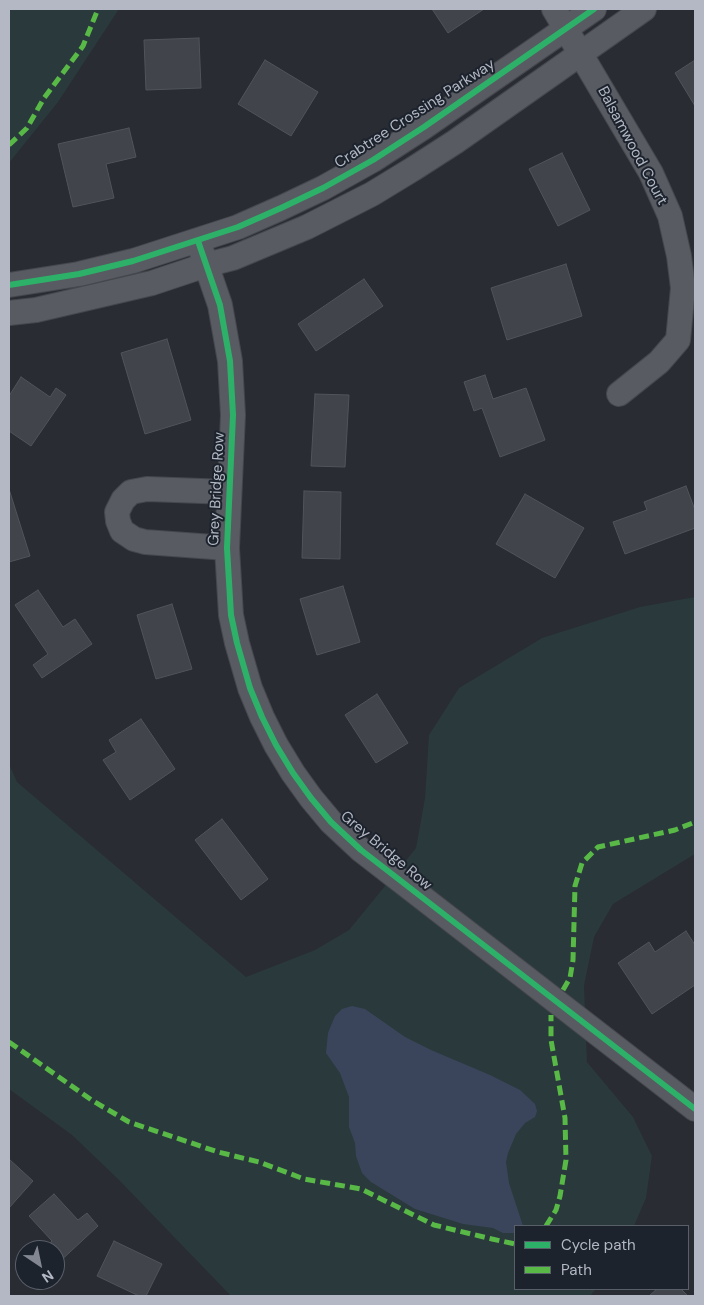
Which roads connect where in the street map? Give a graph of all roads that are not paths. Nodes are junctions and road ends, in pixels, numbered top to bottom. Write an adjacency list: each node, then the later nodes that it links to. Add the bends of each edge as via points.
1 (594, 9): 3 (street, Crabtree Crossing Parkway)
2 (644, 9): 4 (street)
3 (560, 18): 4 (street, Balsamwood Court); 5 (street, Crabtree Crossing Parkway, via 424,127 373,160 281,208)
4 (581, 54): 6 (street, via 455,142 372,194 264,246); 8 (street, Balsamwood Court, via 651,173 670,216)
5 (198, 241): 6 (street, Grey Bridge Row); 7 (street, Crabtree Crossing Parkway, via 79,274)
6 (206, 265): 9 (street, via 118,292); 12 (street, Grey Bridge Row, via 220,305 230,362 233,414)
7 (9, 285)
8 (689, 289): 10 (street, Balsamwood Court)
9 (9, 313)
10 (687, 342): 11 (street, Balsamwood Court)
11 (619, 394)
12 (229, 492): 13 (street, Grey Bridge Row); 13 (street, Grey Bridge Row, via 147,489 131,492 117,512 122,531 134,539)
13 (227, 548): 14 (street, Grey Bridge Row, via 231,615 250,688 276,745 310,798 331,822 396,878)
14 (693, 1103)

